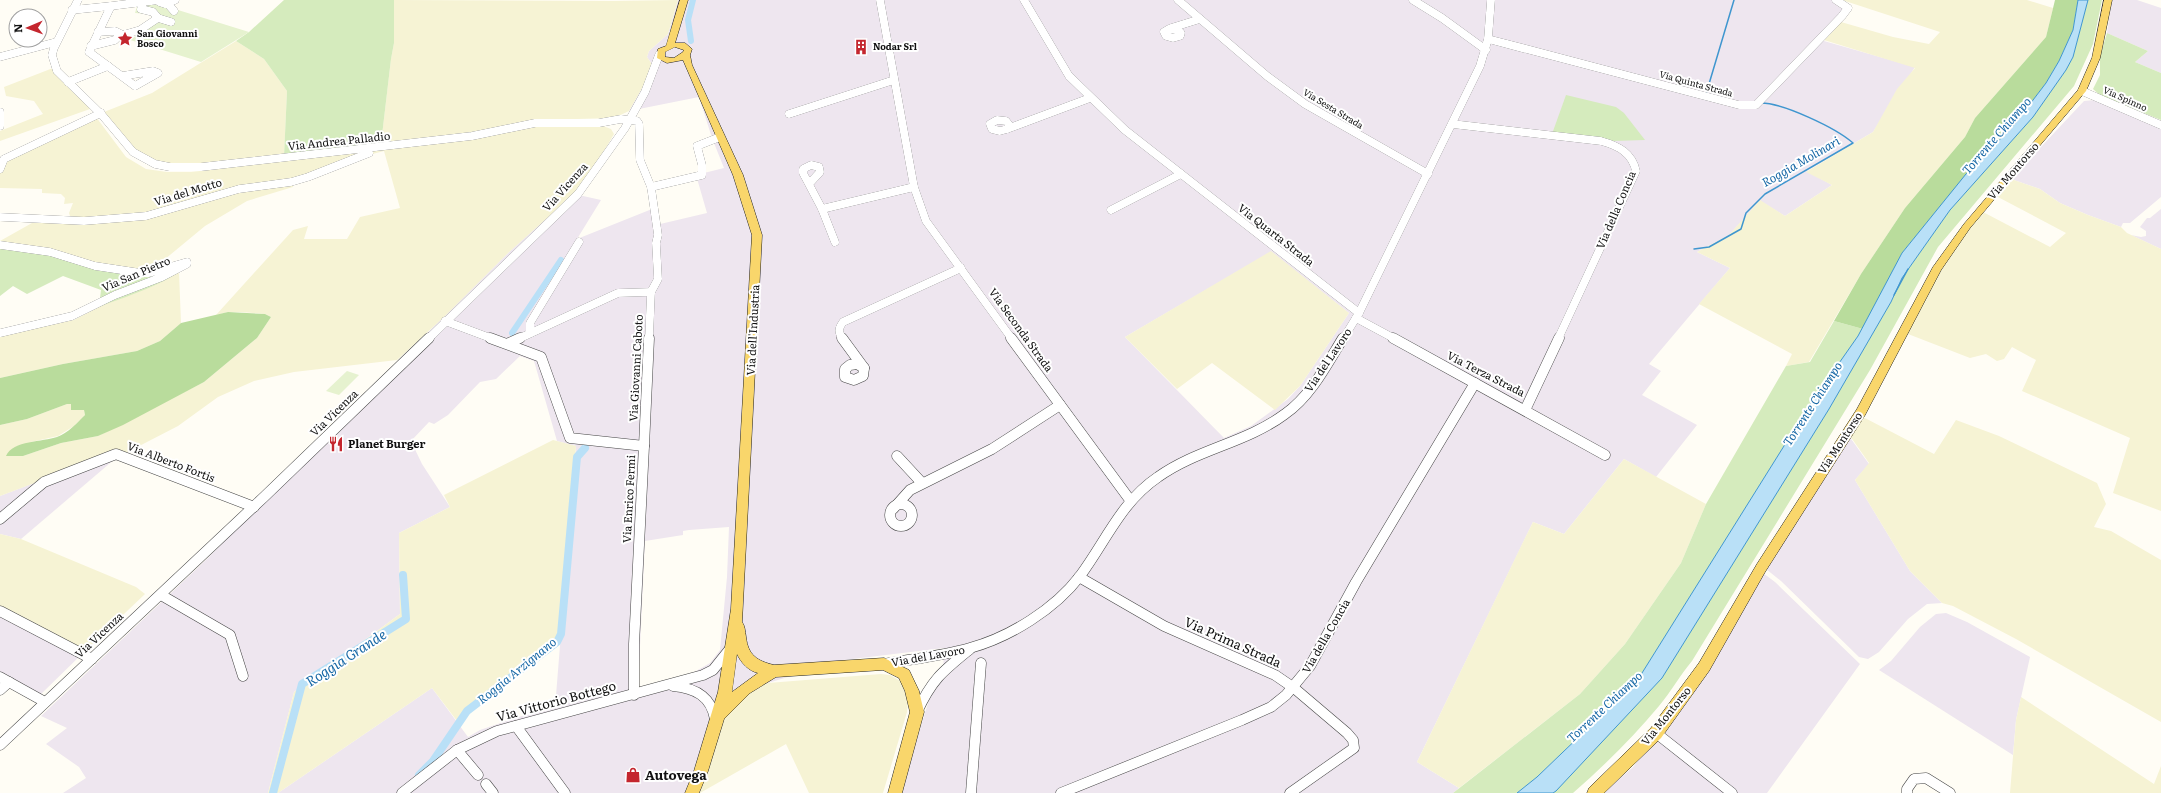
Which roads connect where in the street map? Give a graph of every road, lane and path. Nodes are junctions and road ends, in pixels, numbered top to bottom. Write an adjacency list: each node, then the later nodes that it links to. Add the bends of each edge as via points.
1 (78, 0): 16 (street, Via Andrea Palladio)
2 (159, 0): 13 (street); 14 (street, via 160,3)
3 (174, 0): 14 (street)
4 (684, 0): 28 (main road)
5 (690, 0): 26 (main road, via 680,35)
6 (880, 0): 37 (street, Via Seconda Strada)
7 (1024, 0): 40 (street, Via Quarta Strada, via 1069,76)
8 (1178, 0): 19 (street, Via Sesta Strada)
9 (1413, 0): 29 (street)
10 (1491, 0): 24 (street, Via del Lavoro)
11 (1836, 0): 24 (street, Via Quinta Strada, via 1848,8 1842,16 1756,105 1748,106)
12 (2108, 0): 39 (main road, Via Montorso, via 2096,58)
13 (143, 1): 15 (street); 18 (street, via 141,9 153,12)
14 (168, 3): 17 (street)
15 (112, 6): 16 (street); 22 (street)
16 (72, 10): 25 (street, Via Andrea Palladio)
17 (174, 11)
18 (158, 18): 20 (street); 23 (street, via 142,29)
19 (1200, 18): 21 (street); 57 (street, Via Sesta Strada, via 1267,76 1305,104)
20 (171, 22)
21 (1182, 25): 21 (street, via 1178,37 1168,37 1164,32)
22 (98, 32): 23 (street, via 114,31 120,34); 27 (street)
23 (119, 36): 27 (street, via 115,40)
24 (1488, 39): 29 (street, Via del Lavoro)
25 (56, 42): 31 (street); 38 (street, Via Andrea Palladio, via 52,55 54,63 57,71)
26 (682, 45): 28 (main road); 33 (main road, via 688,50)
27 (91, 46): 34 (street, via 89,52)
28 (670, 46): 30 (main road)
29 (1486, 50): 46 (street, Via del Lavoro)
30 (659, 55): 32 (main road, via 664,59); 35 (street, Via Vicenza)
31 (0, 57)
32 (674, 60): 33 (main road); 35 (street, Via Vicenza, via 660,66)
33 (687, 60): 53 (main road, Via dell'Industria)
34 (108, 66): 36 (street); 38 (street)
35 (654, 72): 44 (street, Via Vicenza)
36 (122, 76)
37 (894, 80): 43 (street); 60 (street, Via Seconda Strada)
38 (68, 82): 42 (street, Via Andrea Palladio)
39 (2082, 91): 48 (street, Via Spinno); 110 (main road, Via Montorso, via 1967,226 1937,269 1861,412 1761,568 1704,668)
40 (1090, 98): 47 (street, via 1024,124); 56 (street, Via Quarta Strada, via 1125,130)
41 (0, 112): 49 (street)
42 (101, 113): 54 (street, Via Andrea Palladio, via 133,152 155,164 170,167 201,167); 55 (street, via 4,159)
43 (789, 114)
44 (630, 119): 45 (street); 50 (street, Via Vicenza); 59 (street, Via Giovanni Caboto, via 639,124 640,160)
45 (599, 123): 51 (street); 54 (street, Via Andrea Palladio, via 535,123 472,136)
46 (1452, 124): 57 (street, Via del Lavoro); 79 (street, Via della Concia, via 1613,144 1635,162 1636,171)
47 (1007, 125)
48 (2161, 125)
49 (0, 126)
50 (626, 126): 51 (street); 52 (street, Via Vicenza)
51 (614, 127): 52 (street)
52 (620, 136): 70 (street, Via Vicenza, via 578,194)
53 (720, 137): 59 (street, via 697,146 702,175); 92 (main road, Via dell'Industria, via 738,175 757,235)
54 (375, 148): 63 (street, Via del Motto, via 314,176 230,191 156,214 132,218 80,220)
55 (0, 169)
56 (1181, 174): 62 (street); 69 (street, Via Quarta Strada)
57 (1428, 174): 69 (street, Via del Lavoro)
58 (809, 184): 61 (street)
59 (651, 187): 68 (street, Via Giovanni Caboto, via 658,235 658,280)
60 (914, 187): 61 (street); 67 (street, Via Seconda Strada, via 926,220)
61 (822, 209): 65 (street)
62 (1111, 210)
63 (0, 217)
64 (579, 242): 72 (street, via 530,323)
65 (835, 242)
66 (0, 245): 71 (street, Via San Pietro, via 50,252 95,266 141,273 187,262 162,277 115,295 72,316)
67 (961, 268): 74 (street, via 843,322 839,327 839,333); 78 (street, Via Seconda Strada)
68 (651, 292): 72 (street, via 618,293); 80 (street, Via Giovanni Caboto)
69 (1357, 315): 77 (street, Via Terza Strada); 85 (street, Via del Lavoro, via 1312,388 1286,414 1256,432 1184,460 1157,477)
70 (445, 321): 73 (street, Via Enrico Fermi); 86 (street, Via Vicenza)
71 (0, 333)
72 (530, 333): 73 (street)
73 (509, 344): 80 (street, Via Enrico Fermi, via 540,357 570,438)
74 (852, 352): 75 (street); 76 (street)
75 (864, 368): 76 (street, via 853,364); 76 (street, via 863,376 854,380 845,377)
76 (845, 369)
77 (1475, 383): 79 (street, Via Terza Strada); 103 (street, Via della Concia, via 1356,582 1310,666)
78 (1060, 405): 83 (street, via 992,449); 85 (street, Via Seconda Strada)
79 (1526, 408): 81 (street, Via Terza Strada)
80 (644, 446): 105 (street, Via Enrico Fermi, via 634,644)
81 (1605, 455)
82 (897, 456): 83 (street)
83 (922, 484): 84 (street)
84 (910, 490): 87 (street); 88 (street, via 908,501)
85 (1130, 500): 90 (street, Via del Lavoro)
86 (254, 507): 89 (street, Via Alberto Fortis, via 116,454 44,482); 91 (street, Via Vicenza)
87 (893, 509): 88 (street, via 904,506); 88 (street, via 890,519 898,525 909,522 913,517)
88 (912, 511)
89 (0, 519)
90 (1079, 577): 95 (street, Via del Lavoro, via 1045,611 1016,629); 103 (street, Via Prima Strada, via 1164,626 1275,675)
91 (161, 595): 96 (street, Via Vicenza); 100 (street, via 230,634)
92 (737, 609): 94 (main road, Via dell'Industria); 99 (main road, Via dell'Industria, via 740,645 744,655 756,667)
93 (0, 611): 96 (street)
94 (731, 647): 102 (street, Via Vittorio Bottego, via 722,662 713,670); 108 (main road, Via dell'Industria, via 725,692)
95 (971, 648): 98 (street, Via del Lavoro); 107 (street, Via del Lavoro, via 938,675 927,690)
96 (92, 659): 106 (street, Via Vicenza)
97 (981, 663): 118 (street)
98 (884, 664): 99 (main road, Via dell'Industria); 107 (main road, via 904,674 912,691)
99 (774, 671): 108 (main road, Via dell'Industria, via 733,698)
100 (243, 676)
101 (4, 680): 104 (street); 106 (street)
102 (666, 686): 105 (street, Via Vittorio Bottego); 108 (street, Via Vittorio Bottego, via 691,688 700,693 709,700)
103 (1294, 688): 119 (street, Via della Concia, via 1271,707); 120 (street, Via Prima Strada, via 1347,733 1353,740 1354,748)
104 (0, 690)
105 (634, 695): 109 (street, Via Vittorio Bottego)
106 (45, 702): 111 (street, Via Vicenza)
107 (917, 712): 117 (main road)
108 (716, 723): 116 (main road, Via dell'Industria)
109 (516, 726): 112 (street, Via Vittorio Bottego, via 497,731); 115 (street)
110 (1656, 732): 121 (main road, Via Montorso); 122 (street)
111 (0, 745)
112 (458, 750): 113 (street); 114 (street, Via Vittorio Bottego)
113 (478, 774)
114 (402, 793)
115 (565, 793)
116 (692, 793)
117 (895, 793)
118 (971, 793)
119 (1061, 793)
120 (1290, 793)
121 (1594, 793)
122 (1732, 793)
123 (1907, 793): 124 (street, via 1914,779 1926,778)
124 (1950, 793)

